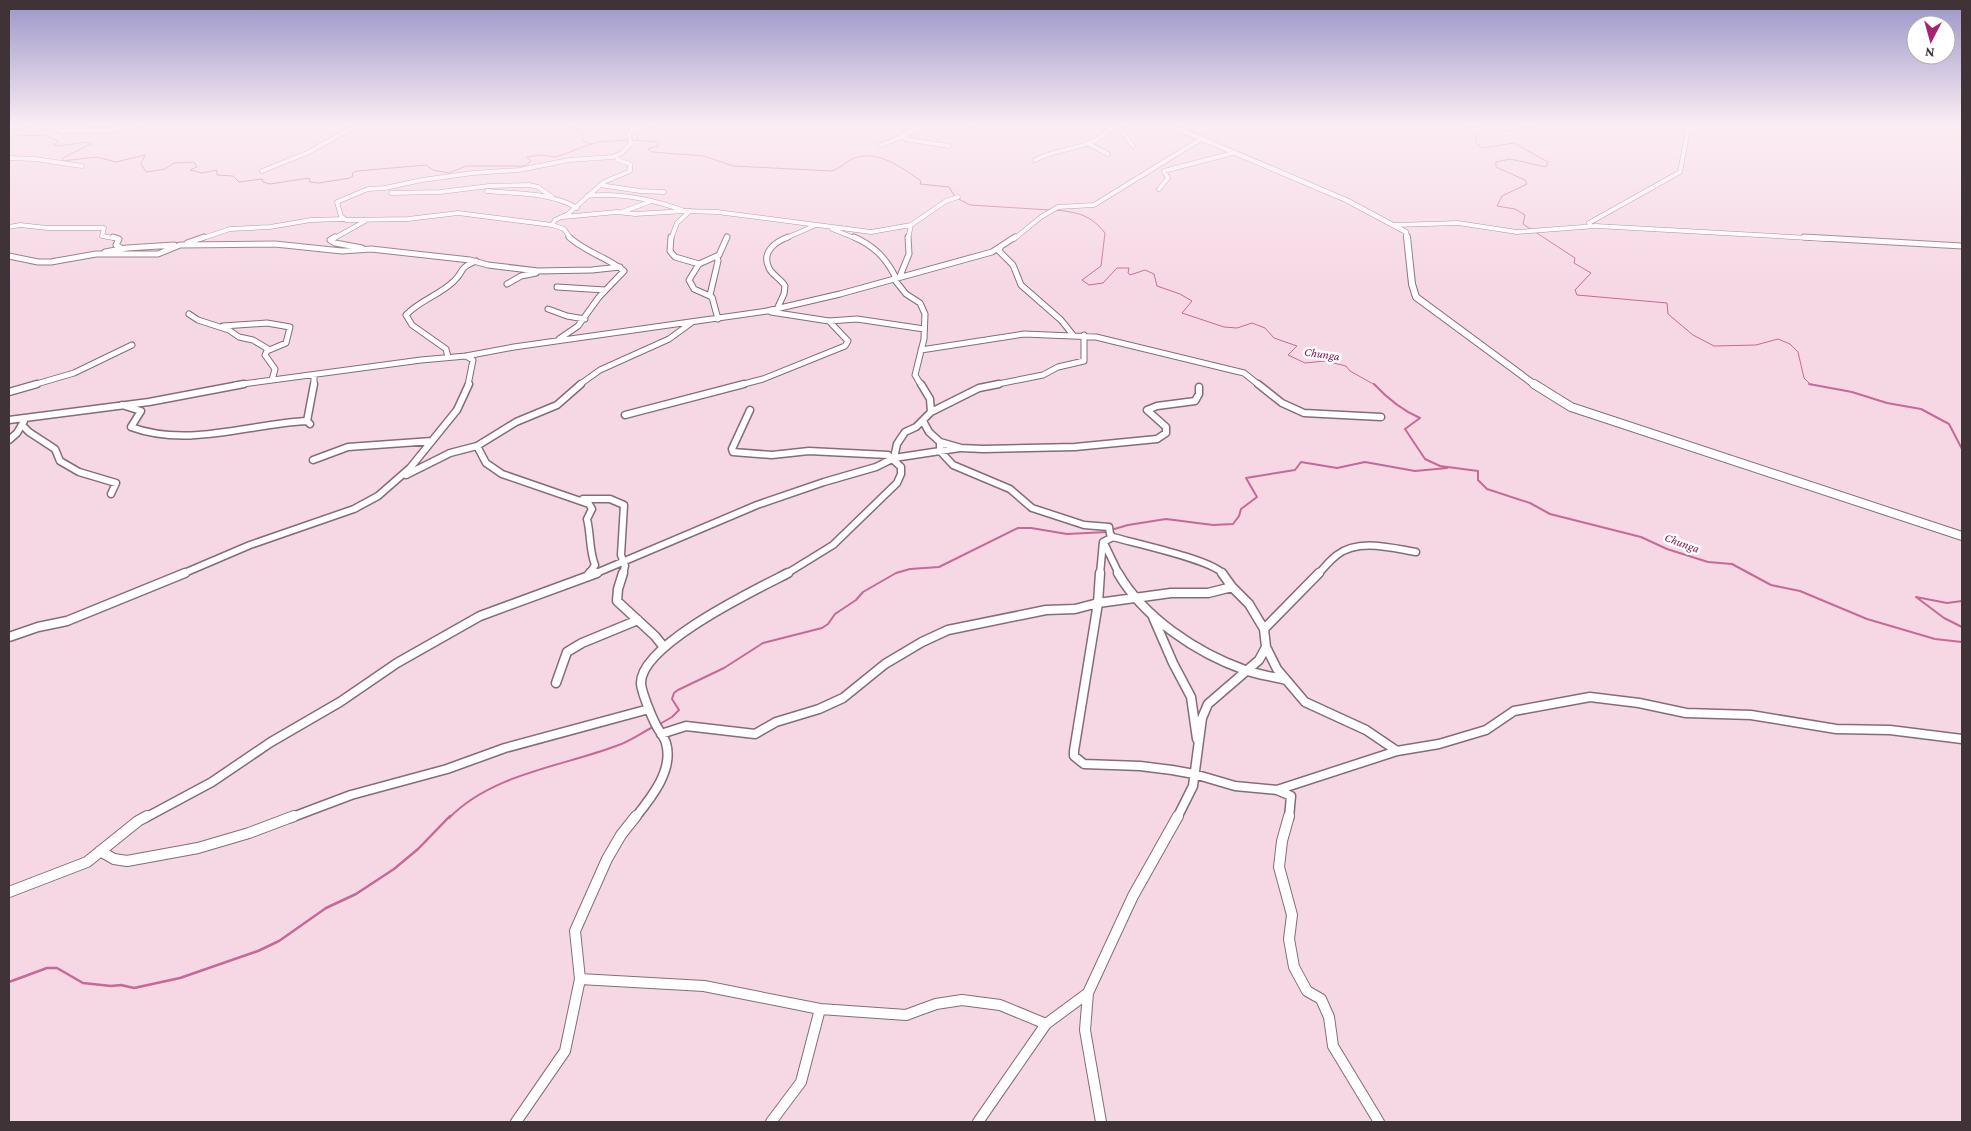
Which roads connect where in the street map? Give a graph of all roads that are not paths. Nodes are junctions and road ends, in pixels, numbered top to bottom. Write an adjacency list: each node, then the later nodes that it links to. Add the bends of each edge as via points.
1 (445, 177): 22 (street, via 368,189 337,202)
2 (616, 177): 7 (street)
3 (1140, 177): 34 (street, via 1094,205 1063,206 1042,216)
4 (1167, 177): 8 (street)
5 (1290, 177): 27 (street, via 1346,200)
6 (1671, 177): 28 (street, via 1589,223)
7 (600, 185): 10 (street); 12 (street)
8 (1159, 189)
9 (487, 191): 13 (street)
10 (664, 192)
11 (391, 193): 13 (street, via 529,185)
12 (587, 196): 15 (street, via 617,195); 16 (street)
13 (552, 197): 16 (street)
14 (956, 198): 26 (street, via 946,201)
15 (651, 201): 17 (street); 19 (street)
16 (575, 206): 20 (street); 21 (street)
17 (685, 211): 18 (street); 19 (street)
18 (691, 211): 25 (street); 40 (street, via 670,235 670,250 675,257)
19 (621, 212): 20 (street)
20 (586, 213): 21 (street)
21 (563, 217): 24 (street)
22 (344, 219): 23 (street); 31 (street, via 230,229)
23 (366, 220): 24 (street, via 408,220 458,213); 35 (street, via 330,242)
24 (552, 225): 41 (street, via 564,229 566,235 583,249)
25 (820, 225): 26 (street, via 871,232); 44 (street, via 878,250 891,268); 50 (street, via 778,240 768,250 769,268 787,287)
26 (911, 225): 43 (street, via 909,254)
27 (1394, 226): 28 (street, via 1458,223 1529,232); 91 (street, via 1406,232 1412,291 1416,297 1560,402)
28 (1591, 226): 32 (street)
29 (9, 227): 33 (street, via 104,228 102,236 118,238 116,244)
30 (727, 237): 38 (street)
31 (180, 245): 33 (street); 35 (street, via 275,244 342,251); 36 (street, via 158,254)
32 (1962, 246)
33 (121, 248): 36 (street)
34 (1000, 248): 43 (street); 59 (street, via 998,250 1013,265 1021,285)
35 (370, 249): 39 (street)
36 (96, 254): 37 (street, via 45,262)
37 (9, 256)
38 (717, 256): 40 (street); 48 (street)
39 (476, 261): 42 (street, via 538,271); 66 (street, via 464,266 455,281 414,306 406,315 412,324 446,349)
40 (699, 264): 48 (street, via 690,282 694,289)
41 (620, 267): 42 (street); 47 (street, via 624,271)
42 (561, 270): 45 (street, via 529,274)
43 (900, 276): 44 (street)
44 (894, 279): 50 (street); 58 (street, via 920,304 925,314)
45 (507, 284)
46 (557, 287): 47 (street)
47 (606, 290): 53 (street)
48 (710, 295): 54 (street)
49 (548, 309): 53 (street)
50 (777, 309): 51 (street)
51 (768, 311): 54 (street); 55 (street)
52 (189, 314): 57 (street)
53 (585, 319): 61 (street, via 566,336)
54 (718, 319): 56 (street)
55 (829, 321): 58 (street, via 857,319); 74 (street, via 848,341 845,346 763,379)
56 (691, 323): 61 (street); 83 (street, via 668,339 596,373 557,405 516,422)
57 (217, 327): 64 (street, via 252,340); 64 (street, via 268,323 290,327 286,342)
58 (924, 329): 63 (street)
59 (1073, 335): 60 (street); 63 (street, via 1024,334)
60 (1084, 335): 73 (street, via 1084,361 1058,367 1043,375 979,388); 75 (street, via 1244,373 1282,403 1304,413)
61 (552, 342): 65 (street)
62 (132, 345): 70 (street, via 74,373)
63 (921, 350): 73 (street, via 915,374 930,399)
64 (267, 351): 68 (street, via 265,355 275,369)
65 (466, 356): 66 (street); 81 (street, via 473,360 468,387 456,410)
66 (448, 357): 67 (street)
67 (314, 375): 68 (street); 71 (street, via 316,380 308,423 275,423 171,436 149,434 130,427 141,411)
68 (272, 380): 71 (street)
69 (1199, 386): 84 (street, via 1195,401 1148,410 1166,427 1166,433 1157,440 1075,447)
70 (9, 392)
71 (122, 404): 76 (street)
72 (750, 410): 86 (street, via 733,452 772,454 809,451)
73 (931, 412): 78 (street)
74 (625, 415)
75 (1381, 416)
76 (26, 417): 77 (street); 79 (street)
77 (9, 420)
78 (923, 420): 82 (street, via 928,432); 86 (street, via 905,432 897,444)
79 (22, 425): 80 (street); 89 (street, via 55,449 60,461 78,472 116,483)
80 (9, 440)
81 (432, 442): 87 (street, via 348,447); 88 (street)
82 (940, 442): 84 (street); 85 (street)
83 (477, 446): 88 (street, via 450,453); 90 (street, via 486,463 502,474)
84 (961, 448): 85 (street)
85 (940, 451): 86 (street); 92 (street, via 952,465 1010,489 1032,508 1084,525 1104,526 1109,528)
86 (894, 458): 95 (street, via 876,467 757,505); 104 (street, via 901,466 897,483 833,545 788,573 734,600)
87 (313, 460)
88 (401, 478): 103 (street, via 354,509 250,545 67,620)
89 (111, 494)
90 (579, 500): 95 (street, via 609,499 624,505 621,556); 96 (street, via 592,509 587,519 590,553 595,565)
91 (1962, 536)
92 (1113, 537): 93 (street); 97 (street, via 1212,566 1220,570)
93 (1103, 542): 98 (street, via 1122,579); 99 (street)
94 (1416, 552): 102 (street, via 1369,547 1345,549)
95 (624, 560): 96 (street); 101 (street, via 626,570 616,594 617,601)
96 (587, 578): 116 (street, via 480,616 438,639 212,782 138,821)
97 (1232, 587): 98 (street, via 1208,593 1177,592); 102 (street, via 1249,604)
98 (1138, 598): 99 (street); 100 (street)
99 (1098, 603): 110 (street, via 948,630 886,664 843,698 776,722 755,734 686,726); 114 (street, via 1074,756 1078,762 1092,766 1140,766)
100 (1152, 614): 106 (street, via 1190,642); 112 (street, via 1191,697)
101 (638, 620): 104 (street, via 656,635); 108 (street, via 568,652)
102 (1264, 629): 105 (street)
103 (9, 638)
104 (662, 646): 109 (street, via 646,668 641,683)
105 (1266, 647): 106 (street, via 1259,660); 107 (street, via 1276,669)
106 (1246, 670): 107 (street); 112 (street, via 1208,704 1202,718)
107 (1286, 680): 113 (street, via 1304,702 1366,730)
108 (556, 683)
109 (649, 708): 110 (street); 116 (street, via 351,795 249,833 198,848 127,861 114,859)
110 (660, 734): 118 (street, via 666,743 667,760 661,780 621,835 576,931)
111 (1962, 739): 113 (street, via 1890,730 1836,729 1590,697 1514,711 1486,730 1439,744)
112 (1198, 747): 114 (street)
113 (1397, 751): 115 (street)
114 (1194, 774): 115 (street, via 1235,786); 119 (street, via 1193,786 1133,896)
115 (1277, 790): 126 (street, via 1290,796 1289,822 1282,841 1279,867 1292,915 1289,939 1294,967 1307,990 1321,999 1329,1017 1334,1046)
116 (100, 851): 117 (street, via 82,865)
117 (9, 892)
118 (580, 979): 120 (street, via 704,986); 122 (street, via 565,1051)
119 (1088, 993): 121 (street); 125 (street, via 1085,1030)
120 (820, 1009): 121 (street, via 906,1015 936,1004 962,1000 1000,1005); 123 (street, via 801,1082)
121 (1046, 1024): 124 (street)
122 (516, 1122)
123 (771, 1122)
124 (978, 1122)
125 (1101, 1122)
126 (1379, 1122)

